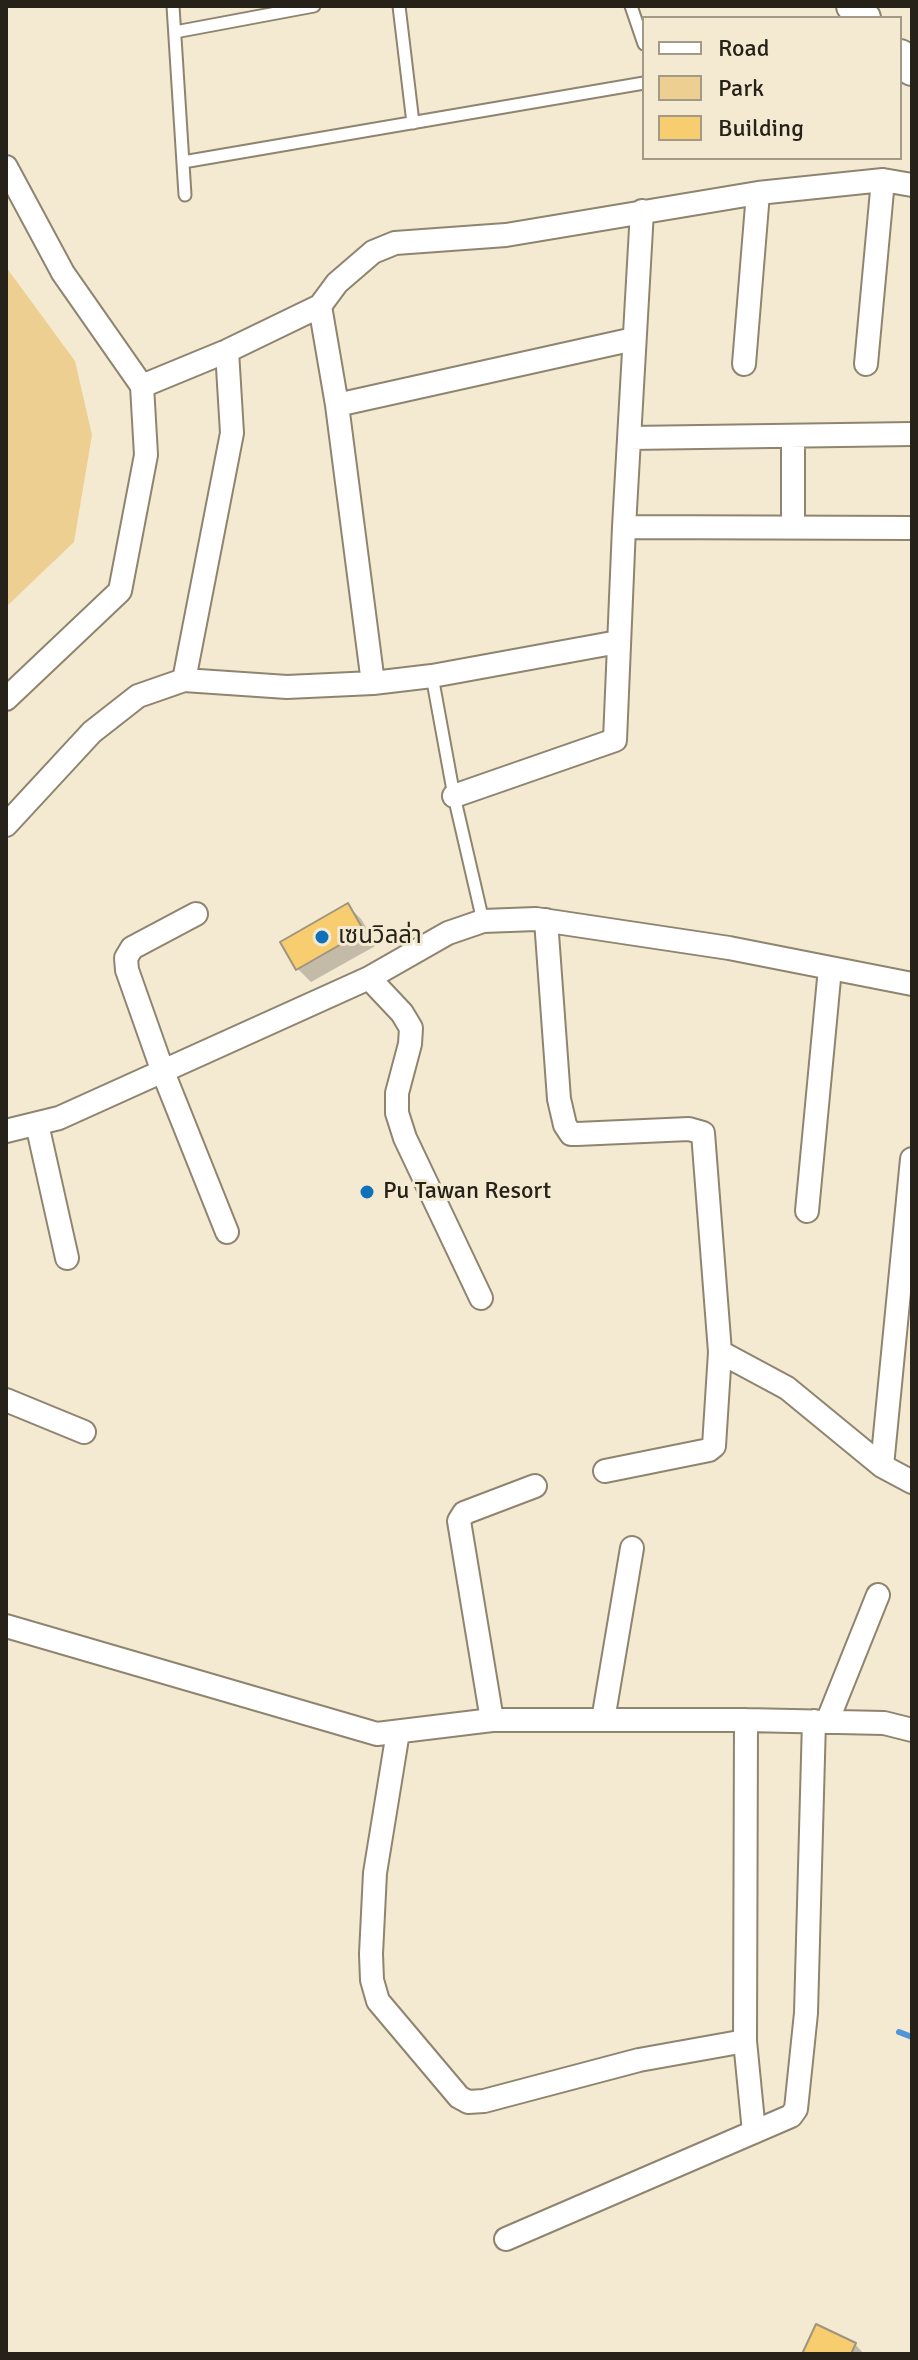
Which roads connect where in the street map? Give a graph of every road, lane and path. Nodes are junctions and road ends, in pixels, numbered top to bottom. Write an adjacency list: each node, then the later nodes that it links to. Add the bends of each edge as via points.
1 (173, 6): 5 (lane)
2 (314, 6): 5 (lane)
3 (399, 6): 8 (lane)
4 (631, 6): 6 (lane)
5 (175, 32): 9 (lane)
6 (642, 38)
7 (642, 83): 8 (lane)
8 (413, 123): 9 (lane)
9 (183, 162): 14 (lane)
10 (6, 167): 21 (street, via 63,273)
11 (883, 180): 12 (street); 13 (street); 20 (street)
12 (912, 185)
13 (758, 193): 15 (street); 19 (street)
14 (185, 195)
15 (642, 211): 16 (street, via 506,235 395,243 373,252); 17 (street)
16 (320, 306): 18 (street); 22 (street)
17 (634, 339): 22 (street); 25 (street)
18 (227, 351): 21 (street); 31 (street, via 232,433)
19 (744, 364)
20 (866, 364)
21 (142, 386): 33 (street, via 146,455 120,591)
22 (337, 405): 32 (street)
23 (912, 434): 24 (street)
24 (793, 437): 25 (street); 26 (street)
25 (630, 438): 27 (street)
26 (793, 526): 27 (street); 28 (street)
27 (624, 527): 29 (street)
28 (912, 528)
29 (618, 642): 30 (street); 34 (street, via 615,740)
30 (432, 676): 32 (street); 34 (lane)
31 (184, 680): 32 (street, via 287,687); 35 (street, via 138,696 92,732)
32 (373, 683)
33 (6, 699)
34 (454, 796): 38 (lane)
35 (6, 825)
36 (196, 914): 42 (street, via 132,948 126,958)
37 (546, 920): 38 (street); 39 (street); 50 (street, via 559,1099 571,1134 689,1129 703,1133)
38 (483, 921): 40 (street, via 448,933)
39 (830, 968): 41 (street); 46 (street)
40 (369, 978): 42 (street); 49 (street, via 411,1028 397,1113)
41 (912, 984)
42 (163, 1072): 43 (street); 47 (street)
43 (37, 1124): 44 (street); 48 (street)
44 (6, 1131)
45 (912, 1159): 53 (street)
46 (807, 1211)
47 (227, 1232)
48 (67, 1258)
49 (481, 1298)
50 (720, 1352): 53 (street, via 787,1388); 54 (street, via 714,1446)
51 (6, 1400): 52 (street)
52 (84, 1432)
53 (882, 1466): 55 (street)
54 (605, 1471)
55 (912, 1482)
56 (535, 1486): 60 (street, via 464,1513 459,1521)
57 (632, 1548): 61 (street)
58 (878, 1595): 63 (street)
59 (6, 1626): 65 (street, via 377,1734)
60 (492, 1720): 61 (street); 65 (street)
61 (603, 1720): 62 (street)
62 (746, 1720): 63 (street); 66 (street)
63 (820, 1721): 64 (street, via 884,1723); 67 (street, via 799,2096 791,2116)
64 (912, 1730)
65 (398, 1732): 66 (street, via 375,1873 372,1980 378,2001 459,2097 484,2101 639,2060)
66 (745, 2041): 67 (street)
67 (754, 2132): 68 (street)
68 (506, 2239)

